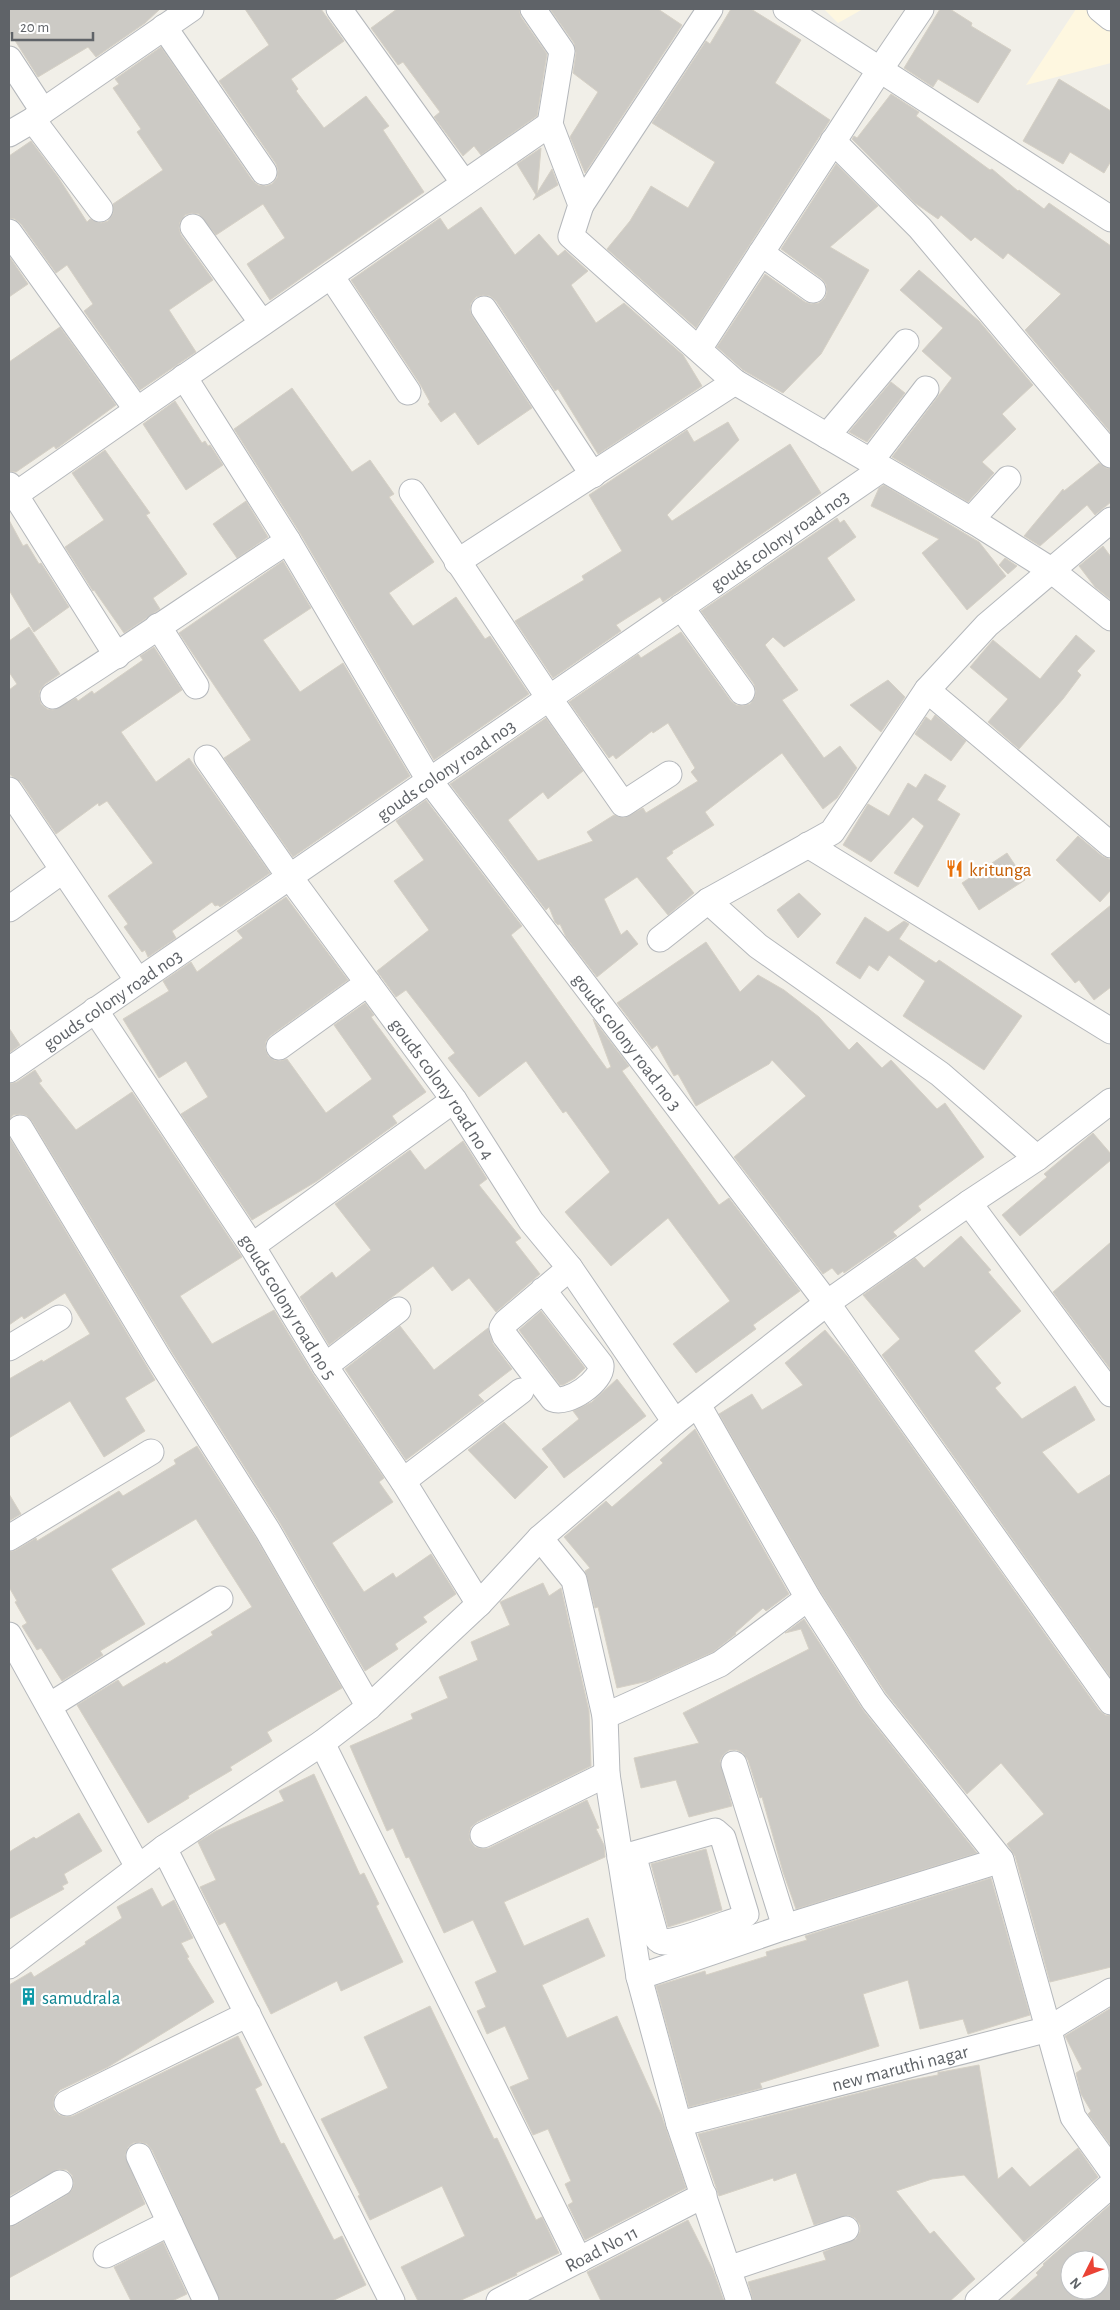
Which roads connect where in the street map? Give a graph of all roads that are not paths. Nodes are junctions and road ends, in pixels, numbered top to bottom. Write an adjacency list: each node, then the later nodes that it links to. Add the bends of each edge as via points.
1 (191, 9): 9 (street)
2 (339, 9): 17 (street)
3 (533, 9): 13 (street, via 562,51)
4 (710, 9): 18 (street)
5 (786, 9): 11 (street)
6 (921, 9): 11 (street)
7 (1100, 9): 8 (street)
8 (1111, 18)
9 (164, 27): 12 (street); 16 (street)
10 (9, 59): 12 (street)
11 (879, 71): 15 (street); 20 (street)
12 (38, 115): 14 (street); 19 (street)
13 (550, 124): 17 (street); 18 (street)
14 (9, 134)
15 (833, 141): 23 (street); 36 (street, via 920,228)
16 (264, 172)
17 (464, 183): 24 (street)
18 (581, 205): 29 (street, via 571,236)
19 (100, 209)
20 (1111, 219)
21 (193, 227): 27 (street)
22 (9, 232): 34 (street)
23 (761, 253): 25 (street); 29 (street)
24 (330, 276): 27 (street); 33 (street)
25 (813, 290)
26 (484, 309): 38 (street)
27 (262, 323): 30 (street)
28 (906, 342): 35 (street)
29 (699, 349): 31 (street)
30 (184, 377): 34 (street); 44 (street, gouds colony road no 3)
31 (735, 382): 35 (street); 38 (street)
32 (926, 389): 37 (street, gouds colony road no3)
33 (408, 392)
34 (137, 410): 40 (street)
35 (827, 436): 37 (street)
36 (1111, 455)
37 (876, 465): 42 (street); 47 (street, gouds colony road no3)
38 (593, 475): 45 (street)
39 (1008, 479): 42 (street)
40 (12, 490): 50 (street)
41 (412, 492): 45 (street)
42 (971, 520): 46 (street)
43 (1111, 520): 46 (street)
44 (288, 541): 49 (street); 58 (street, gouds colony road no 3)
45 (457, 562): 55 (street)
46 (1050, 570): 48 (street); 52 (street, via 987,626)
47 (681, 607): 53 (street); 55 (street, gouds colony road no3)
48 (1111, 618)
49 (158, 626): 50 (street); 51 (street)
50 (117, 656): 54 (street)
51 (196, 686)
52 (927, 690): 60 (street, via 832,832); 61 (street)
53 (742, 692)
54 (53, 696)
55 (548, 698): 57 (street, via 623,804); 58 (street, gouds colony road no3)
56 (207, 758): 63 (street, gouds colony road no 4)
57 (669, 774)
58 (429, 780): 63 (street, gouds colony road no3); 81 (street, gouds colony road no 3)
59 (11, 799): 62 (street)
60 (808, 845): 64 (street); 70 (street)
61 (1111, 846)
62 (62, 871): 65 (street); 67 (street)
63 (289, 876): 67 (street, gouds colony road no3); 68 (street, gouds colony road no 4)
64 (708, 902): 66 (street); 76 (street, via 758,946 940,1074)
65 (9, 909)
66 (660, 939)
67 (138, 981): 69 (street, gouds colony road no3)
68 (368, 983): 71 (street); 73 (street, gouds colony road no 4)
69 (95, 1010): 72 (street, gouds colony road no3); 78 (street, gouds colony road no 5)
70 (1111, 1031)
71 (279, 1047)
72 (9, 1070)
73 (454, 1100): 78 (street); 79 (street, gouds colony road no 4, via 531,1221)
74 (1111, 1102): 76 (street)
75 (20, 1128): 102 (street, via 268,1531)
76 (1037, 1158): 77 (street)
77 (969, 1202): 81 (street); 89 (street)
78 (252, 1246): 87 (street, gouds colony road no 5)
79 (570, 1268): 80 (street); 83 (street, gouds colony road no 4)
80 (544, 1290): 85 (street); 85 (street, via 502,1328 553,1399 569,1400 599,1378 602,1371 601,1365)
81 (827, 1303): 90 (street); 100 (street, gouds colony road no 3)
82 (398, 1310): 87 (street)
83 (602, 1315): 85 (street); 91 (street, gouds colony road no 4)
84 (59, 1318): 86 (street)
85 (576, 1333)
86 (9, 1348)
87 (324, 1366): 93 (street, gouds colony road no 5)
88 (521, 1391): 93 (street)
89 (1111, 1394)
90 (698, 1405): 91 (street); 96 (street)
91 (675, 1422): 95 (street)
92 (151, 1452): 94 (street)
93 (403, 1481): 98 (street, gouds colony road no 5)
94 (9, 1538)
95 (540, 1538): 98 (street); 103 (street, via 574,1580)
96 (808, 1598): 103 (street, via 720,1664); 110 (street, via 874,1701)
97 (220, 1599): 101 (street)
98 (479, 1604): 102 (street)
99 (9, 1635): 101 (street)
100 (1111, 1702)
101 (49, 1706): 111 (street)
102 (369, 1707): 104 (street)
103 (606, 1716): 106 (street)
104 (322, 1742): 108 (street); 130 (street)
105 (734, 1764): 112 (street)
106 (607, 1774): 107 (street); 109 (street)
107 (483, 1835)
108 (164, 1848): 111 (street); 117 (street)
109 (627, 1856): 113 (street, via 656,1937); 113 (street, via 715,1831 723,1838 746,1914); 115 (street)
110 (1001, 1860): 112 (street); 118 (street)
111 (138, 1867): 114 (street)
112 (785, 1927): 113 (street)
113 (682, 1950): 115 (street)
114 (9, 1966)
115 (639, 1977): 120 (street)
116 (1111, 1990): 118 (street, new maruthi nagar)
117 (248, 2014): 119 (street); 133 (street)
118 (1048, 2029): 120 (street, new maruthi nagar); 122 (street, via 1073,2117)
119 (67, 2103)
120 (679, 2124): 125 (street)
121 (139, 2156): 127 (street)
122 (1111, 2170)
123 (60, 2183): 126 (street)
124 (1111, 2185): 136 (street)
125 (704, 2195): 130 (street, Road No 11); 131 (street)
126 (9, 2213)
127 (170, 2223): 129 (street); 132 (street)
128 (846, 2230): 131 (street)
129 (106, 2255)
130 (579, 2260): 134 (street, Road No 11)
131 (728, 2269): 135 (street)
132 (206, 2301)
133 (392, 2301)
134 (499, 2301)
135 (739, 2301)
136 (978, 2301)

